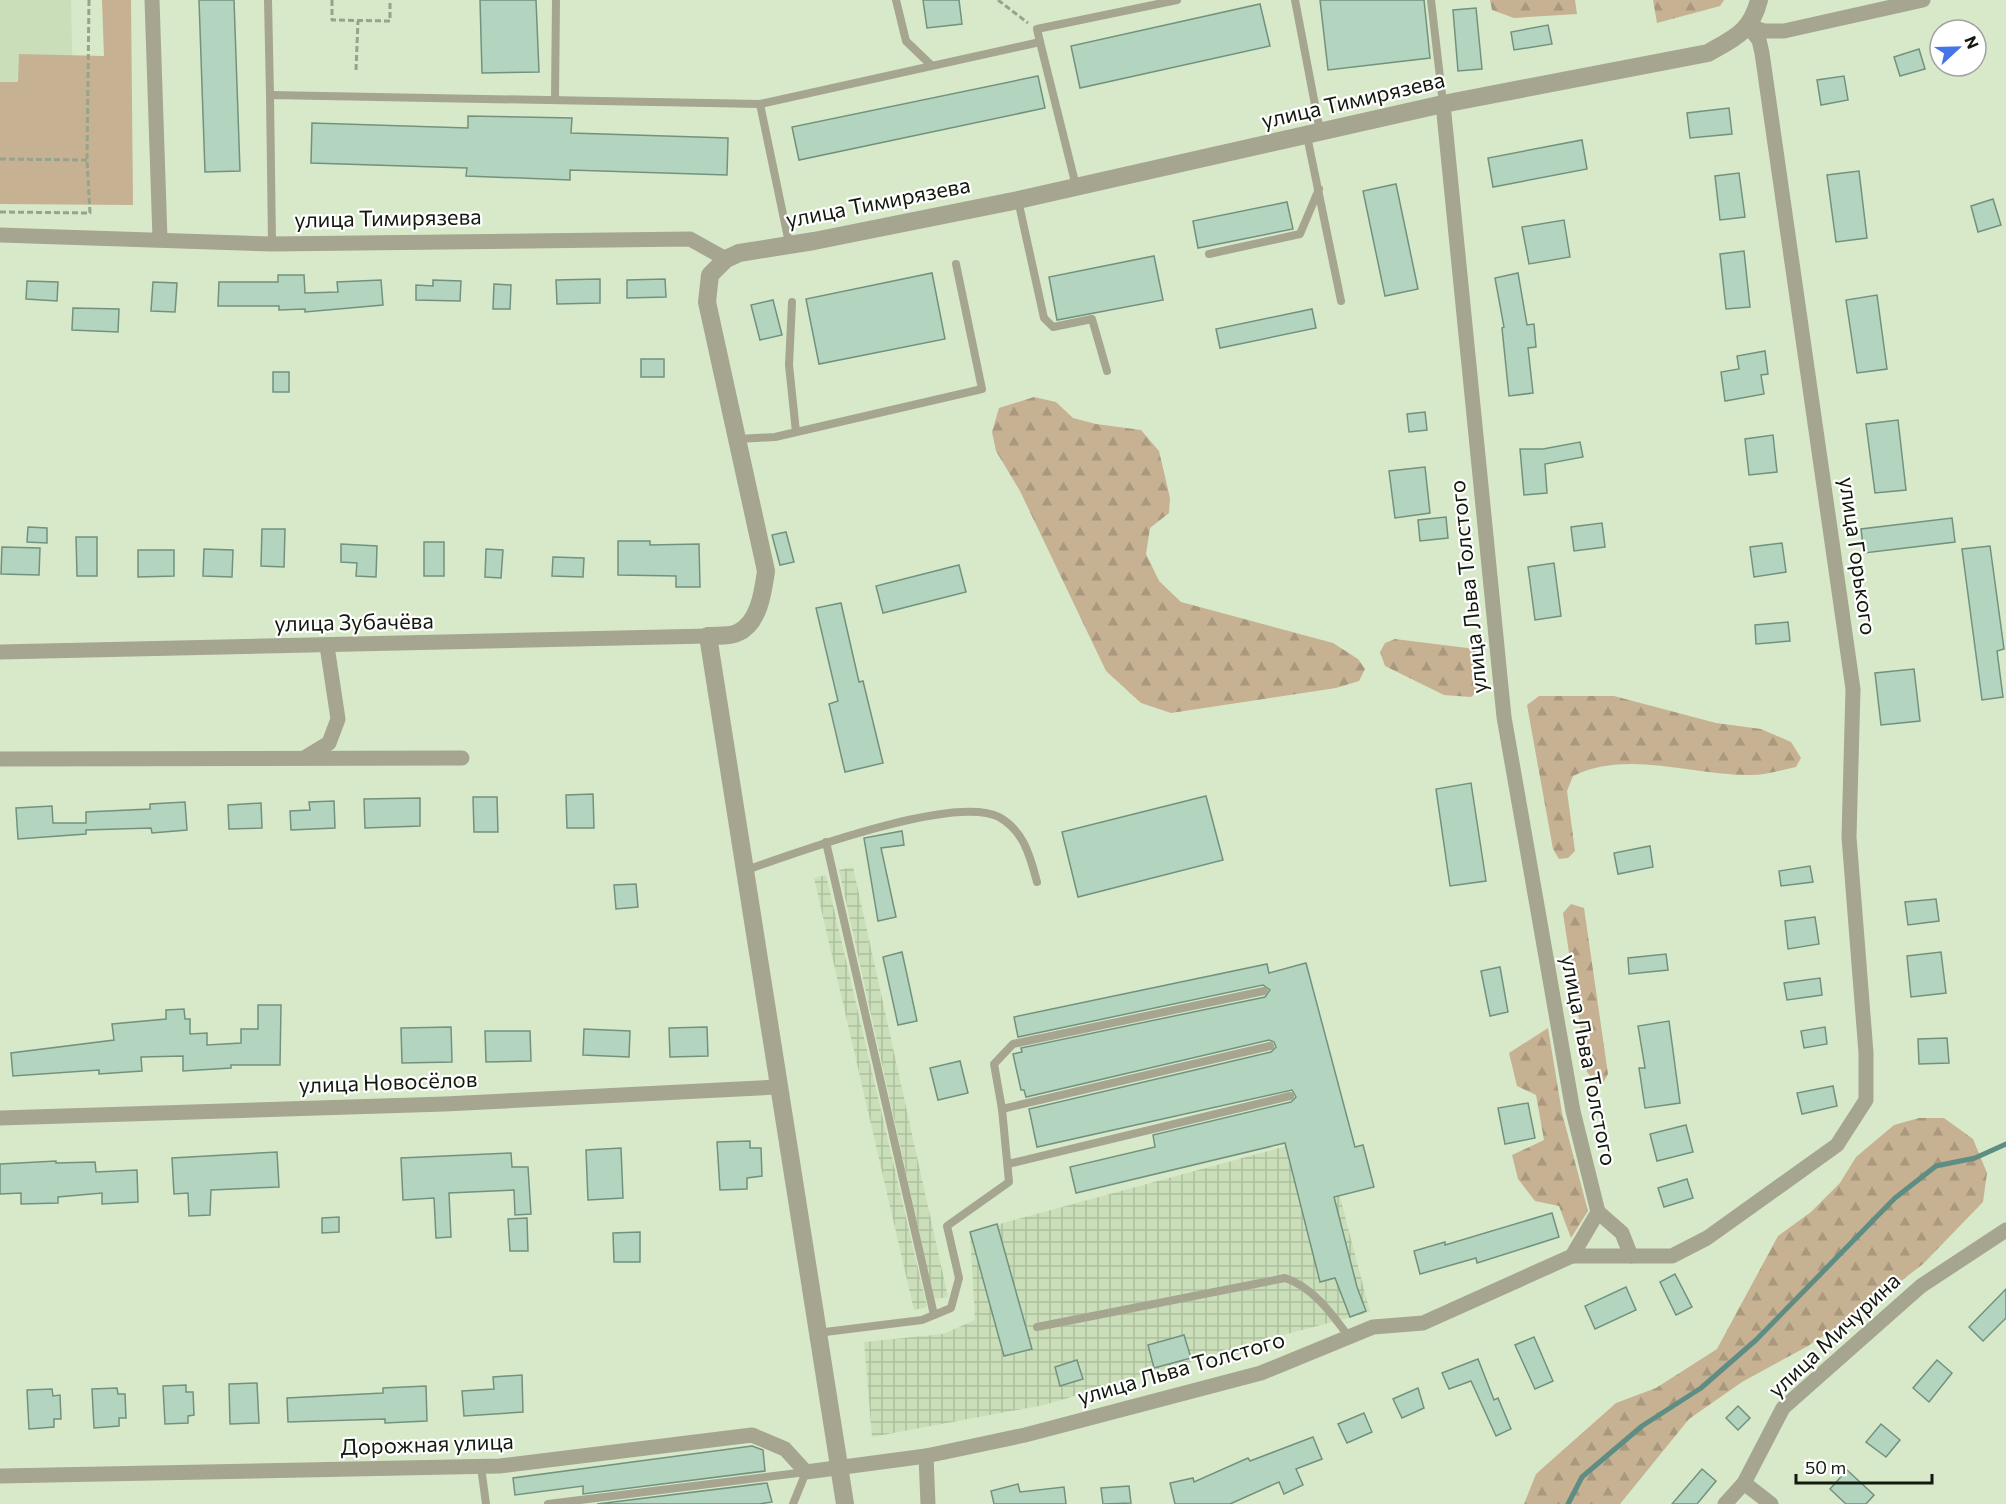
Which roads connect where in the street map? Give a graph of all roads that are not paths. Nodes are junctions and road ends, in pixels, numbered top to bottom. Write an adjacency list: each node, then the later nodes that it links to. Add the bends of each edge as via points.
1 (152, 0): 22 (street)
2 (268, 0): 13 (lane)
3 (556, 0): 14 (lane)
4 (896, 0): 12 (lane, via 906,41)
5 (1177, 0): 11 (lane, via 1037,29)
6 (1295, 0): 17 (lane)
7 (1431, 0): 16 (lane)
8 (1759, 0): 10 (street)
9 (1923, 0): 10 (street, via 1784,31 1764,31)
10 (1751, 22): 16 (street, улица Тимирязева, via 1740,35 1708,53); 52 (street, улица Горького, via 1762,53 1852,688 1849,837 1866,1053 1866,1100 1837,1145 1707,1238 1672,1256)
11 (1040, 42): 12 (lane); 18 (lane)
12 (931, 65): 15 (lane)
13 (270, 94): 14 (lane); 24 (lane)
14 (555, 99): 15 (lane)
15 (760, 104): 23 (lane)
16 (1443, 104): 17 (street, улица Тимирязева); 49 (street, улица Льва Толстого, via 1504,717 1573,1111)
17 (1313, 133): 18 (street, улица Тимирязева); 19 (lane)
18 (1077, 187): 20 (street, улица Тимирязева)
19 (1320, 188): 25 (lane, via 1300,234); 28 (lane)
20 (1018, 200): 23 (street, улица Тимирязева); 30 (lane, via 1044,318 1053,327 1092,319)
21 (0, 235): 22 (street, улица Тимирязева)
22 (160, 240): 24 (street, улица Тимирязева)
23 (789, 243): 26 (street, улица Тимирязева)
24 (272, 244): 26 (street, улица Тимирязева, via 690,239)
25 (1209, 254)
26 (726, 259): 32 (street, via 710,275 707,302)
27 (956, 264): 31 (lane, via 982,389)
28 (1341, 301)
29 (792, 302): 31 (lane, via 789,365)
30 (1107, 370)
31 (796, 432): 32 (lane)
32 (738, 439): 33 (street, via 766,571 763,594 753,619 737,633)
33 (708, 636): 34 (street, улица Зубачёва); 40 (street)
34 (327, 646): 35 (street, улица Зубачёва); 36 (street, via 338,719 329,743)
35 (0, 652)
36 (306, 757): 37 (street); 38 (street)
37 (462, 758)
38 (0, 759)
39 (826, 842): 40 (lane); 41 (lane, via 944,814 985,813 999,817 1015,829 1026,844); 53 (lane)
40 (746, 870): 44 (street)
41 (1037, 882)
42 (1264, 991): 46 (lane, via 1012,1044 994,1064)
43 (1270, 1046): 46 (lane)
44 (778, 1087): 47 (street, улица Новосёлов, via 445,1104); 55 (street)
45 (1290, 1096): 48 (lane)
46 (1002, 1109): 48 (lane)
47 (0, 1118)
48 (1008, 1164): 53 (lane, via 1009,1182 947,1226 959,1278 951,1308)
49 (1598, 1212): 51 (street); 52 (street, via 1622,1233)
50 (2006, 1230): 62 (street, улица Мичурина, via 1921,1286 1783,1408)
51 (1572, 1256): 52 (street); 56 (street, улица Льва Толстого, via 1423,1323 1373,1327)
52 (1631, 1256)
53 (934, 1315): 55 (lane, via 922,1320)
54 (1038, 1328): 56 (lane, via 1285,1278 1301,1283)
55 (816, 1333): 59 (street)
56 (1349, 1337): 57 (street, улица Льва Толстого, via 1261,1373 1025,1435)
57 (926, 1456): 59 (street, улица Льва Толстого); 68 (street)
58 (481, 1467): 60 (street, Дорожная улица, via 752,1435 785,1449); 61 (street, Дорожная улица); 64 (lane)
59 (840, 1469): 60 (street); 67 (street)
60 (806, 1472): 63 (lane); 66 (lane)
61 (0, 1476)
62 (1744, 1483): 69 (street, улица Мичурина); 70 (street)
63 (573, 1502): 65 (lane)
64 (486, 1504)
65 (548, 1504)
66 (793, 1504)
67 (845, 1504)
68 (928, 1504)
69 (1725, 1504)
70 (1771, 1504)

